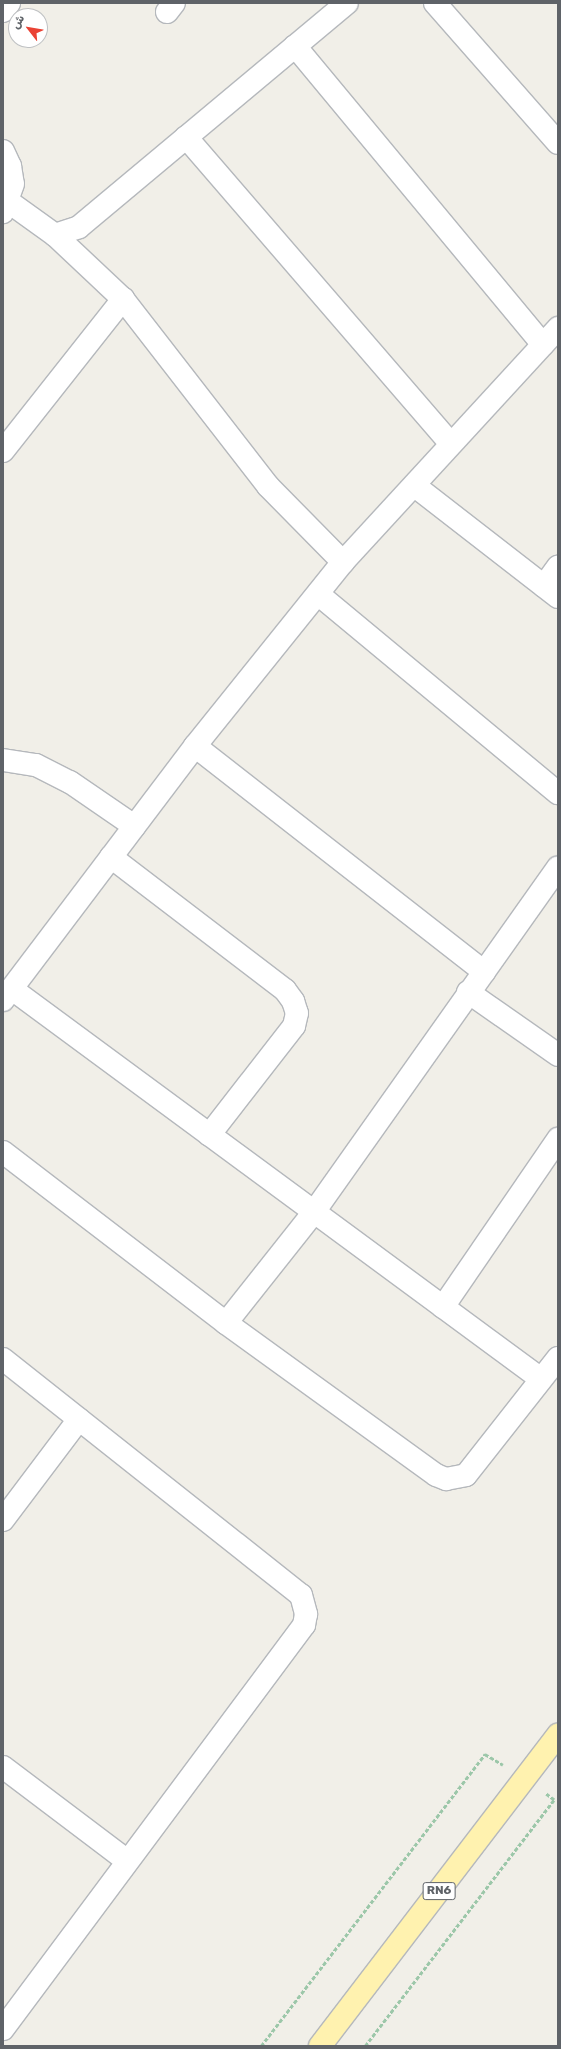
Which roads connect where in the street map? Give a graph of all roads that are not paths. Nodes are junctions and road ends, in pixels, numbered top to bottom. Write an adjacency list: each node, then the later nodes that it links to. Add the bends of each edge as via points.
1 (9, 3): 4 (street)
2 (347, 3): 5 (street)
3 (435, 3): 7 (street)
4 (3, 11)
5 (295, 46): 6 (street); 13 (street)
6 (186, 137): 10 (street, via 79,228); 14 (street)
7 (558, 143)
8 (3, 151): 9 (street, via 10,166 13,184)
9 (6, 207): 10 (street)
10 (55, 235): 11 (street)
11 (123, 300): 15 (street); 17 (street, via 268,486)
12 (558, 328): 13 (street)
13 (543, 345): 14 (street)
14 (450, 443): 16 (street)
15 (3, 451)
16 (415, 486): 17 (street); 19 (street)
17 (343, 562): 20 (street)
18 (558, 568): 19 (street)
19 (551, 592)
20 (318, 594): 21 (street); 23 (street)
21 (195, 746): 24 (street); 27 (street)
22 (3, 760): 24 (street, via 36,765 70,782)
23 (558, 793)
24 (134, 826): 25 (street)
25 (112, 857): 29 (street); 31 (street, via 285,990 297,1012 294,1026)
26 (558, 868): 27 (street)
27 (484, 972): 28 (street)
28 (468, 992): 30 (street); 34 (street)
29 (8, 994): 31 (street)
30 (558, 1055)
31 (209, 1135): 34 (street)
32 (558, 1139): 35 (street)
33 (3, 1152): 36 (street)
34 (314, 1212): 35 (street); 36 (street)
35 (443, 1307): 39 (street)
36 (226, 1323): 39 (street, via 446,1479 466,1475)
37 (558, 1358): 39 (street)
38 (3, 1359): 40 (street)
39 (541, 1379)
40 (79, 1419): 41 (street); 44 (street, via 301,1595 306,1605 304,1625)
41 (3, 1520)
42 (558, 1735): 46 (main road, RN6)
43 (3, 1767): 44 (street)
44 (126, 1860): 45 (street)
45 (3, 2028)
46 (320, 2046)

